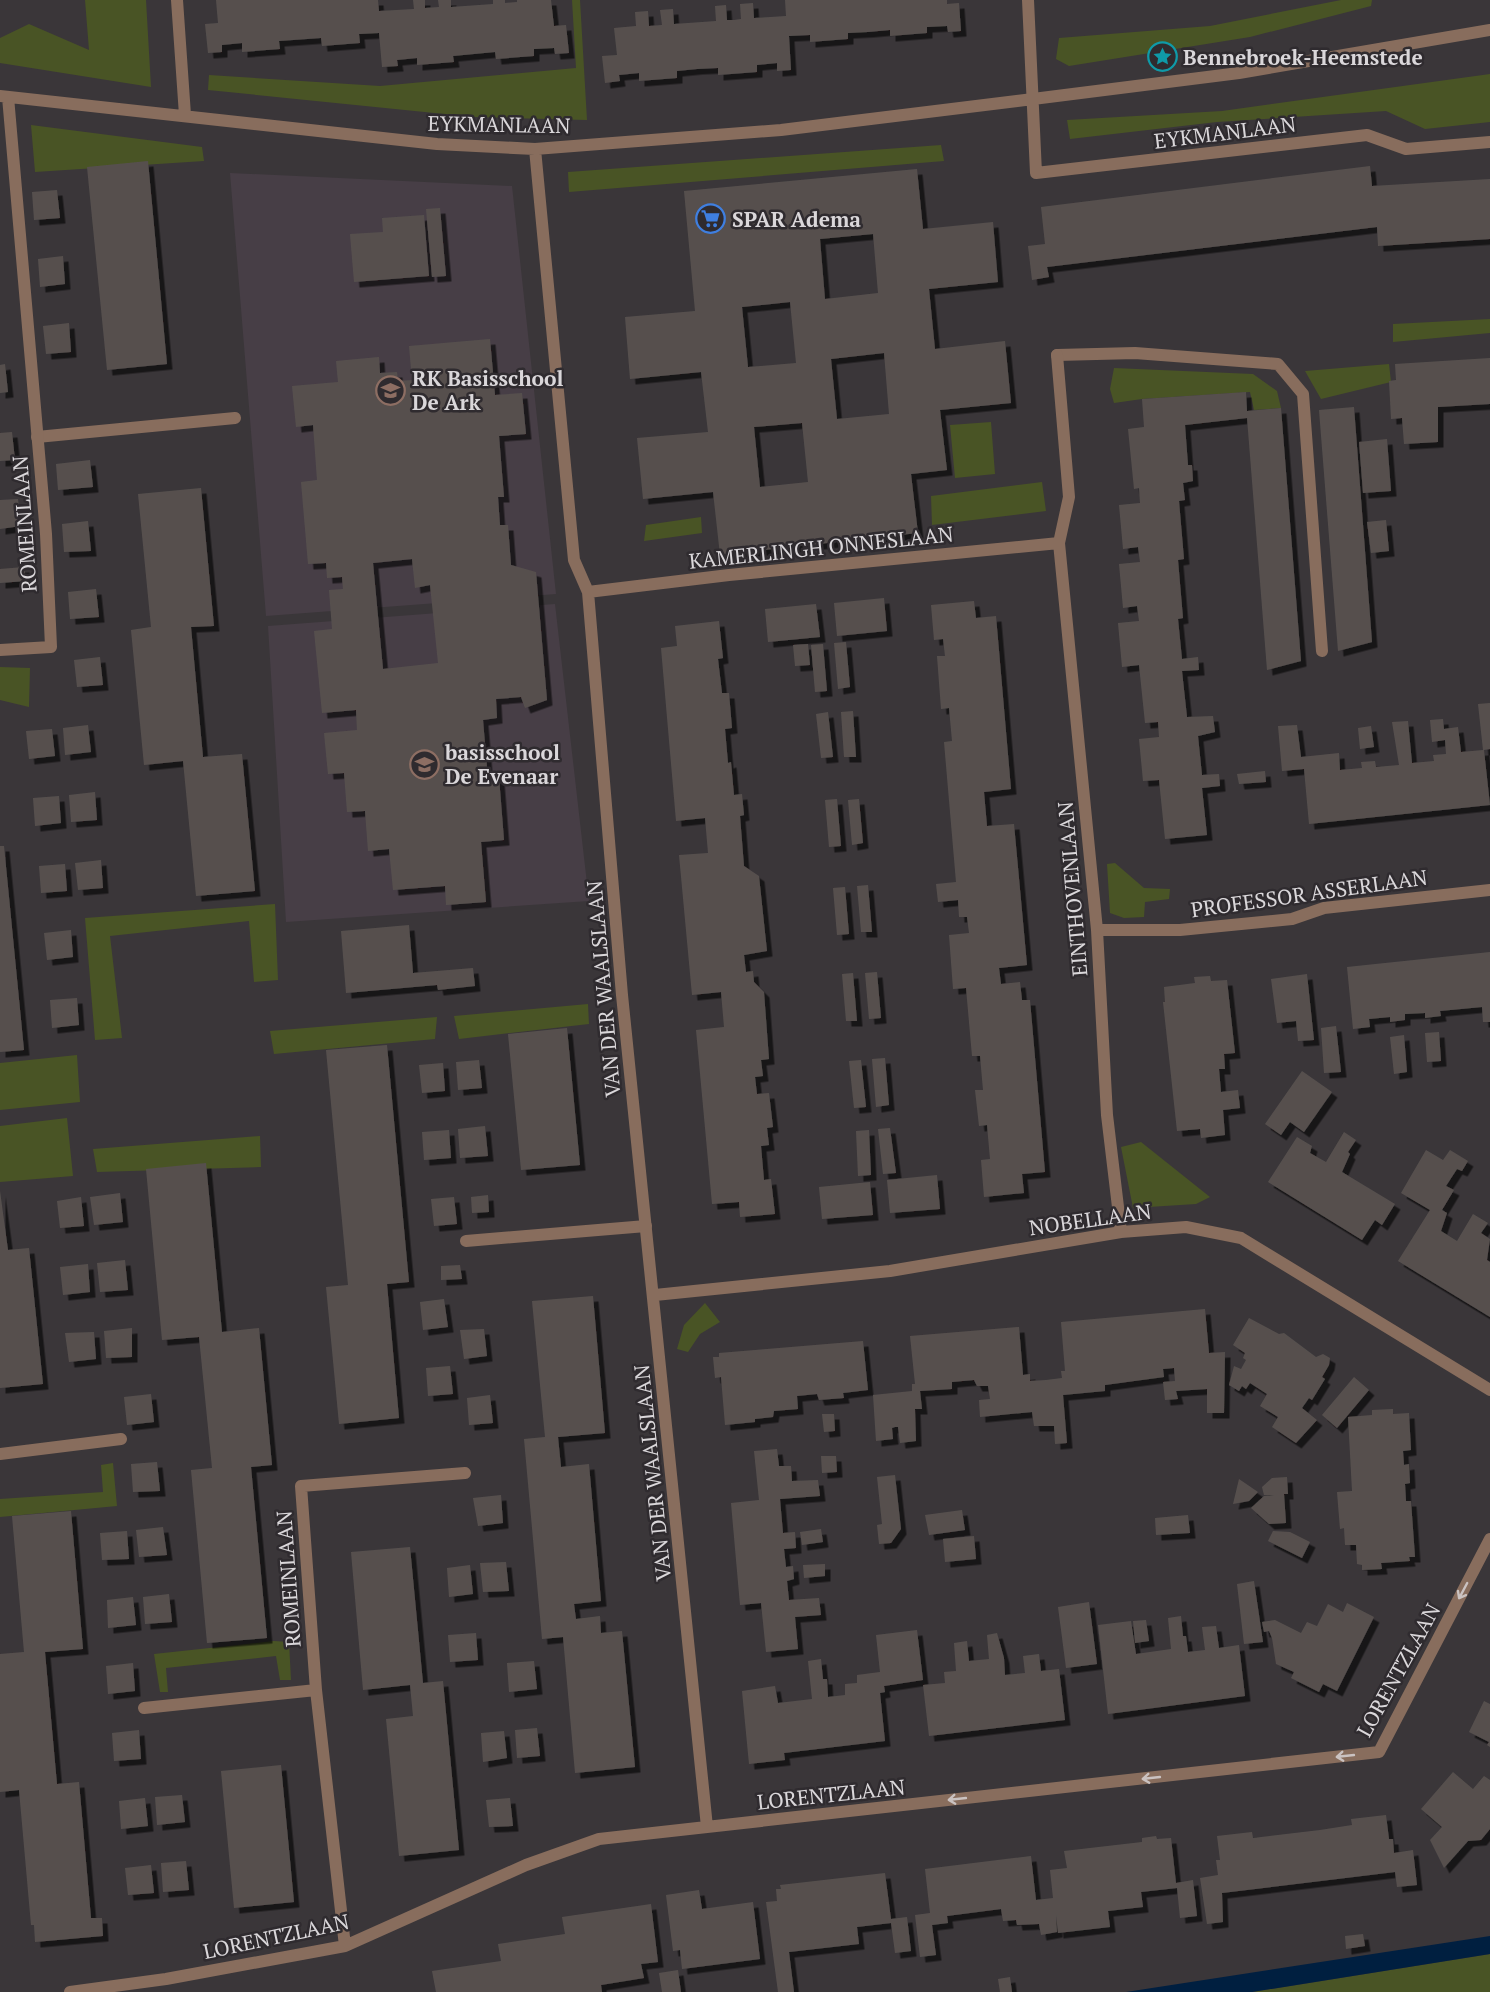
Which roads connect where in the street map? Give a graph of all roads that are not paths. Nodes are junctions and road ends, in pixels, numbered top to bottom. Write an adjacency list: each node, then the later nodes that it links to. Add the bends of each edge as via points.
1 (177, 0): 6 (street)
2 (1028, 0): 5 (street)
3 (1490, 30): 5 (street, EYKMANLAAN, via 1239,73)
4 (4, 96): 6 (street, EYKMANLAAN); 10 (street, ROMEINLAAN)
5 (1033, 99): 7 (street, EYKMANLAAN, via 1036,173 1367,135 1406,149); 8 (street, EYKMANLAAN, via 781,130)
6 (185, 115): 8 (street, EYKMANLAAN, via 437,144)
7 (1490, 142)
8 (535, 149): 12 (street, VAN DER WAALSLAAN, via 574,560)
9 (235, 418): 10 (street)
10 (38, 437): 13 (street, ROMEINLAAN, via 51,647)
11 (1059, 543): 12 (street, KAMERLINGH ONNESLAAN); 14 (street, EINTHOVENLAAN, via 1069,497 1057,356 1135,353 1278,364 1303,394); 16 (street, EINTHOVENLAAN)
12 (588, 592): 17 (street, VAN DER WAALSLAAN)
13 (0, 650)
14 (1322, 651)
15 (1490, 890): 16 (street, PROFESSOR ASSERLAAN, via 1324,908 1293,919 1180,930)
16 (1097, 930): 18 (street, EINTHOVENLAAN, via 1107,1115)
17 (646, 1226): 19 (street); 20 (street, VAN DER WAALSLAAN)
18 (1121, 1232): 20 (street, NOBELLAAN, via 890,1271); 21 (street, NOBELLAAN, via 1186,1227 1241,1238)
19 (466, 1241)
20 (655, 1295): 28 (street, VAN DER WAALSLAAN)
21 (1490, 1390)
22 (121, 1439): 23 (street)
23 (0, 1454)
24 (465, 1473): 26 (street, ROMEINLAAN, via 301,1486)
25 (1490, 1539): 28 (street, LORENTZLAAN, one-way to 28, via 1379,1752)
26 (316, 1690): 27 (street); 29 (street, ROMEINLAAN)
27 (144, 1708)
28 (707, 1827): 29 (street, LORENTZLAAN, via 599,1839 526,1865)
29 (345, 1946): 30 (street, LORENTZLAAN, via 166,1979)
30 (70, 1992)

